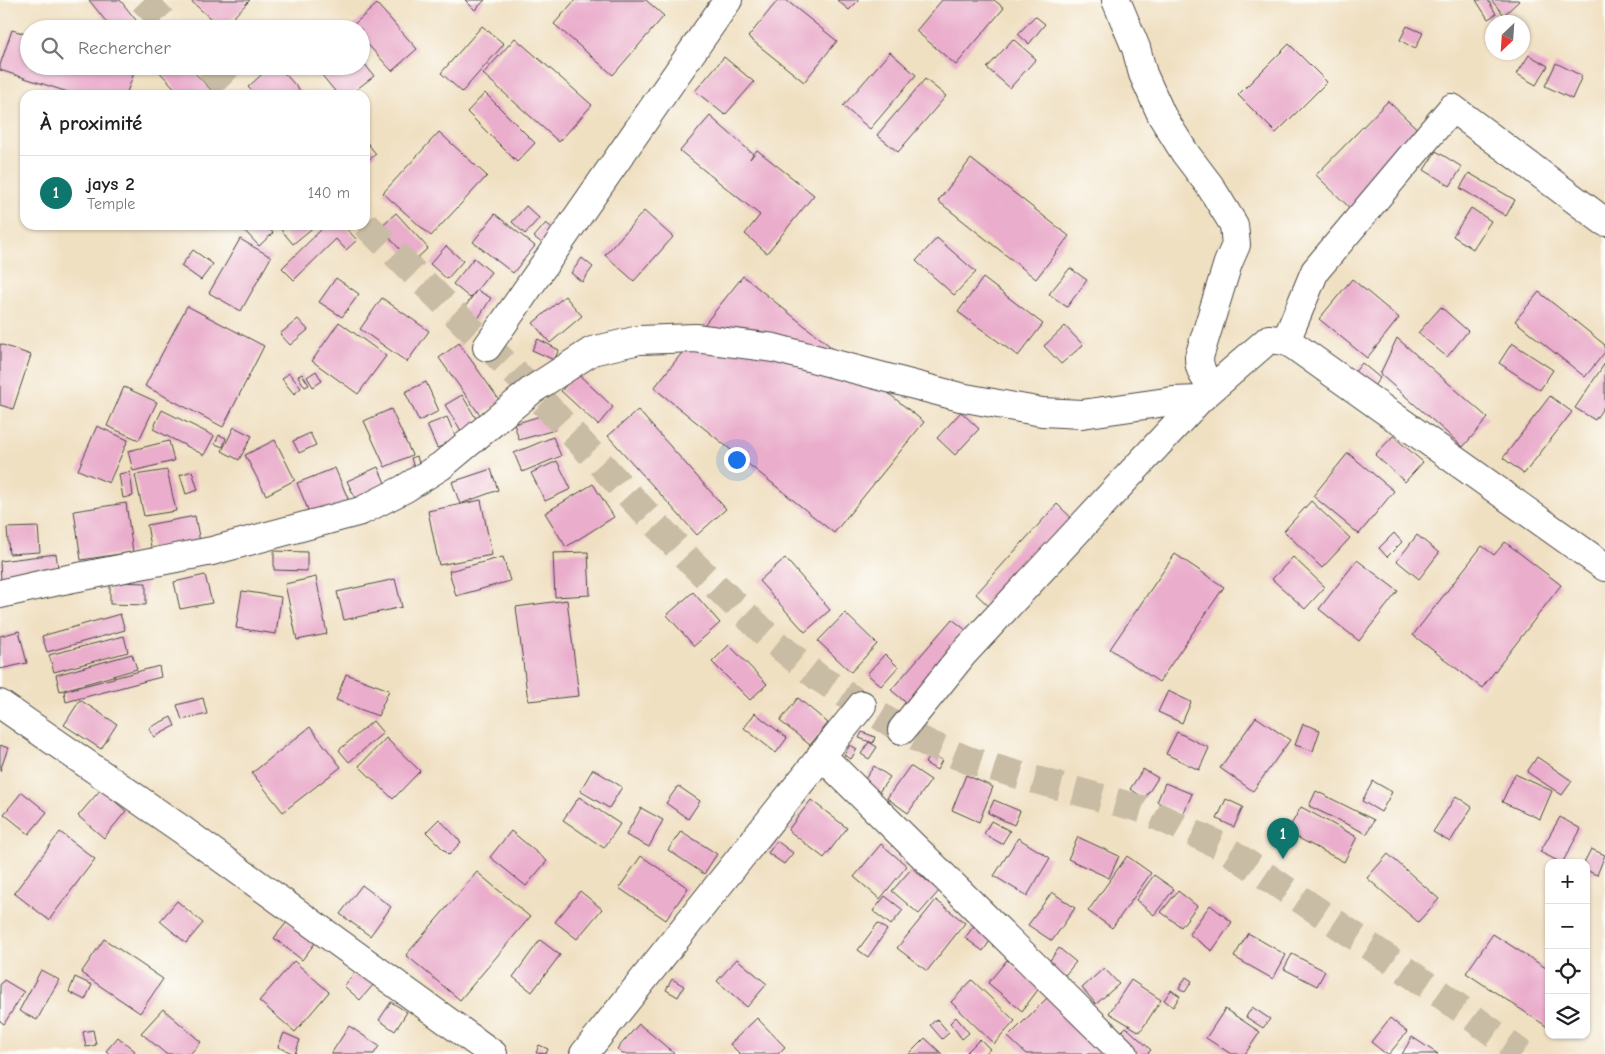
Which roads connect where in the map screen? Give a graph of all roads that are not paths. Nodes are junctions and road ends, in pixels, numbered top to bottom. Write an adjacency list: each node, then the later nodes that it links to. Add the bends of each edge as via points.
1 (1116, 0): 6 (street, via 1162,116 1234,225 1236,245 1199,357)
2 (723, 2): 5 (street)
3 (1605, 222): 4 (street, via 1452,108 1315,271)
4 (1286, 341): 6 (street, via 1268,339); 7 (street)
5 (488, 347)
6 (1206, 393): 8 (street, via 1082,414 1042,412 960,397 774,348 695,338 640,340 592,350 532,390 441,466 361,511 212,551); 11 (street, via 963,654)
7 (1605, 567)
8 (0, 594)
9 (0, 704): 13 (street, via 181,829)
10 (862, 705): 12 (street)
11 (902, 730)
12 (821, 755): 14 (street); 15 (street)
13 (493, 1054)
14 (584, 1054)
15 (1124, 1054)

